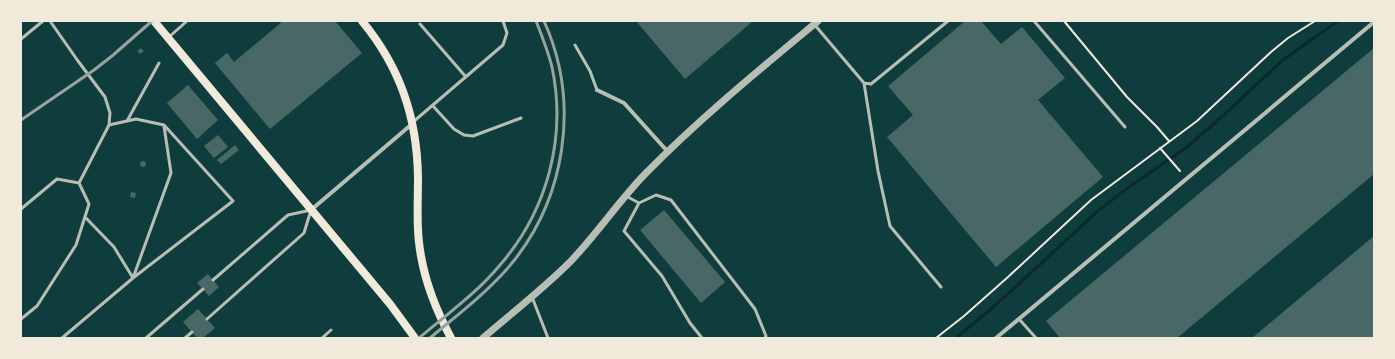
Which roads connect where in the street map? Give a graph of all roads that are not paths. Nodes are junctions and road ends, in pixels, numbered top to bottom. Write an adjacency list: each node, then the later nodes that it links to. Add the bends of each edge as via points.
1 (43, 21): 13 (lane)
2 (50, 21): 23 (lane, via 105,97 110,113)
3 (154, 21): 12 (main road)
4 (187, 21): 12 (lane)
5 (362, 21): 22 (main road, via 394,69 406,98)
6 (503, 21): 16 (lane, via 507,33 503,45)
7 (948, 21): 17 (lane, via 871,84)
8 (1034, 21): 25 (lane)
9 (816, 22): 17 (lane); 26 (street, via 734,90)
10 (1374, 22): 38 (street)
11 (420, 24): 16 (lane)
12 (168, 38): 31 (main road)
13 (21, 39)
14 (575, 45): 18 (lane, via 590,71)
15 (159, 63): 21 (lane)
16 (466, 78): 19 (lane)
17 (864, 83): 35 (lane, via 890,226)
18 (597, 90): 26 (street, via 624,103)
19 (433, 106): 20 (lane, via 454,129 464,135 473,136); 22 (lane)
20 (521, 118)
21 (126, 121): 23 (lane); 24 (lane, via 136,119)
22 (412, 124): 31 (street); 48 (main road, via 417,154 417,213 421,255 430,291)
23 (109, 125): 27 (lane)
24 (164, 125): 33 (lane, via 171,173); 33 (lane, via 233,201)
25 (1125, 127)
26 (668, 152): 28 (street)
27 (79, 183): 30 (lane, via 57,179); 32 (lane, via 88,204)
28 (626, 195): 29 (lane); 37 (street, via 570,262)
29 (638, 203): 51 (lane, via 624,231 662,276); 52 (lane, via 656,195 671,200 755,309)
30 (21, 209)
31 (310, 210): 34 (lane, via 288,215); 39 (lane, via 304,233); 47 (main road, via 390,304)
32 (85, 217): 33 (lane, via 114,247); 40 (lane, via 76,246 37,306)
33 (133, 278): 43 (lane)
34 (213, 280)
35 (941, 287)
36 (203, 289): 44 (lane)
37 (532, 297): 49 (street); 50 (lane)
38 (1019, 318): 53 (street); 54 (lane)
39 (207, 319)
40 (21, 320)
41 (332, 330): 46 (lane)
42 (192, 332): 45 (lane)
43 (62, 338)
44 (146, 338)
45 (185, 338)
46 (322, 338)
47 (415, 338)
48 (451, 338)
49 (483, 338)
50 (548, 338)
51 (702, 338)
52 (765, 338)
53 (996, 338)
54 (1036, 338)

